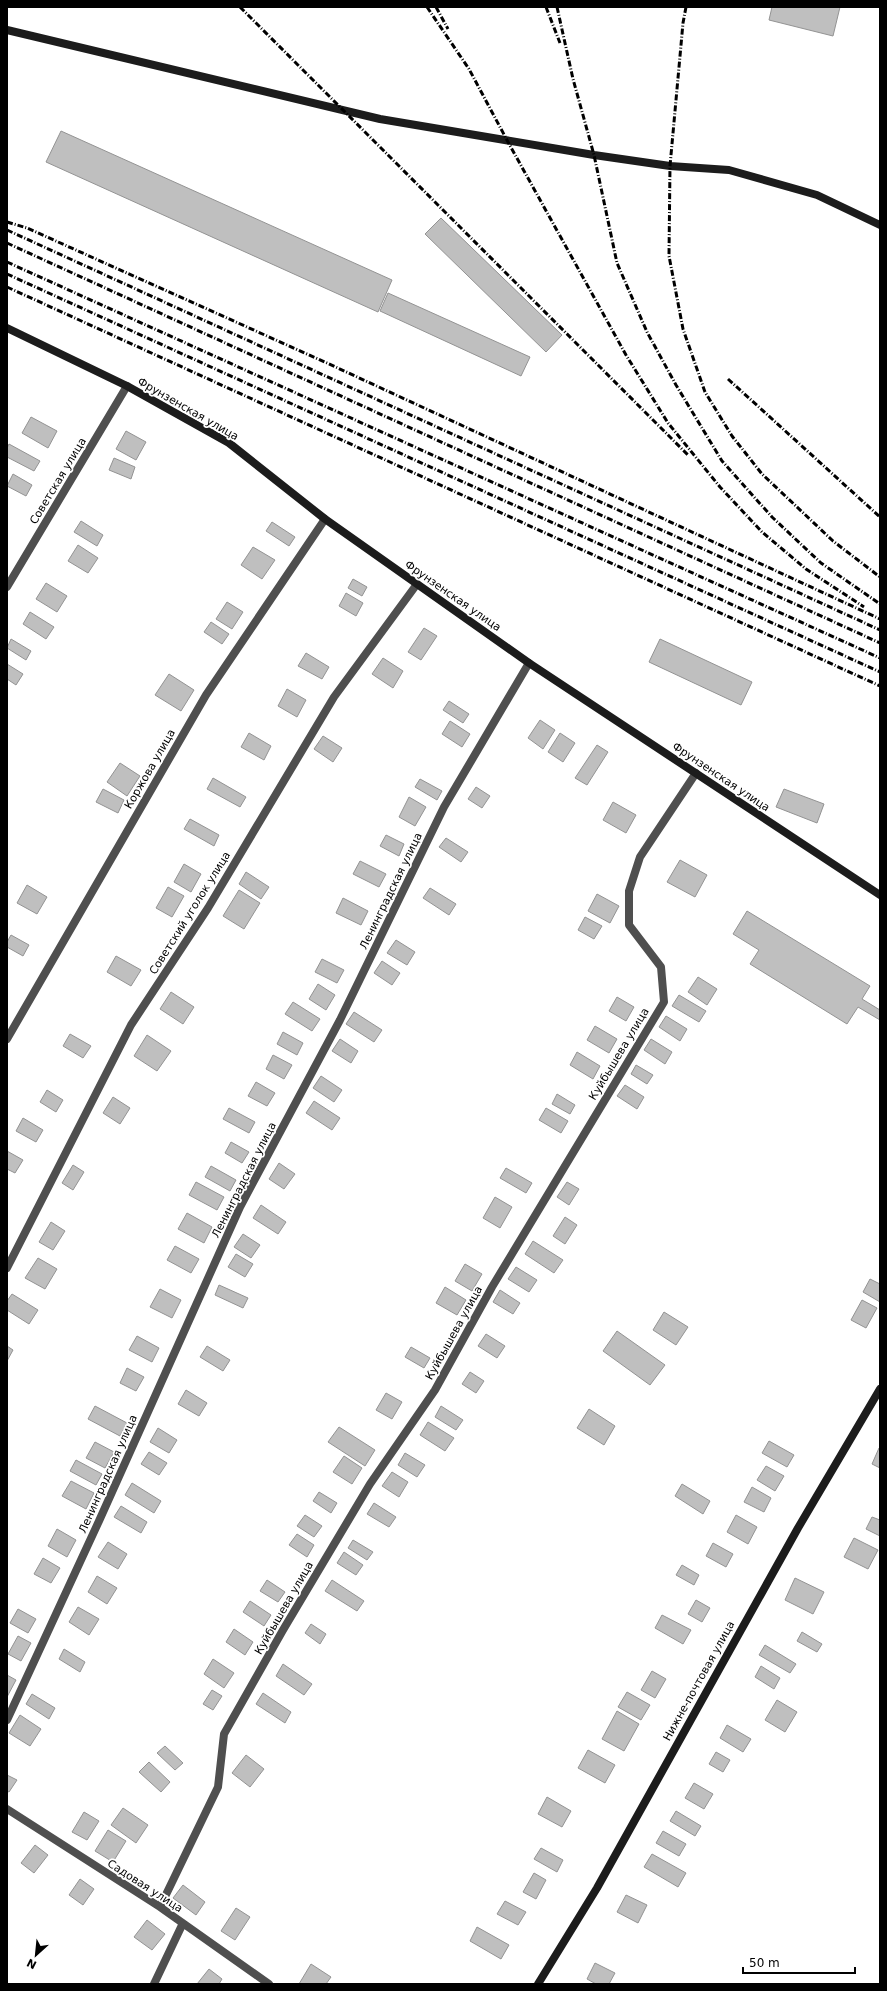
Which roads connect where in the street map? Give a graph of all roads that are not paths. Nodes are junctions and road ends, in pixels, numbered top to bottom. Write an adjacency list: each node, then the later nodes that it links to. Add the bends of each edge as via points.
1 (7, 30): 2 (street, via 380,118 594,155 670,166 729,170 817,195)
2 (880, 225)
3 (7, 328): 4 (street, Фрунзенская улица)
4 (128, 386): 5 (street, Фрунзенская улица, via 229,443); 7 (street, Советская улица)
5 (325, 519): 6 (street, Фрунзенская улица); 11 (street, Коржова улица, via 206,695)
6 (417, 584): 8 (street, Фрунзенская улица); 12 (street, Советский уголок улица, via 334,697 208,908 131,1025)
7 (7, 587)
8 (529, 664): 9 (street, Фрунзенская улица); 14 (street, Ленинградская улица, via 444,807 340,1020 240,1207)
9 (696, 774): 10 (street, Фрунзенская улица); 16 (street, Куйбышева улица, via 640,857 629,891 629,925 661,967 664,1002 496,1280 436,1390 362,1497 224,1734 218,1787)
10 (880, 895)
11 (7, 1039)
12 (7, 1268)
13 (880, 1389): 20 (street, Нижне-почтовая улица, via 798,1528 597,1888)
14 (7, 1720)
15 (7, 1809): 16 (street, Садовая улица)
16 (160, 1907): 17 (street, Садовая улица)
17 (183, 1923): 18 (street); 19 (street, Садовая улица)
18 (154, 1984)
19 (269, 1984)
20 (538, 1984)

